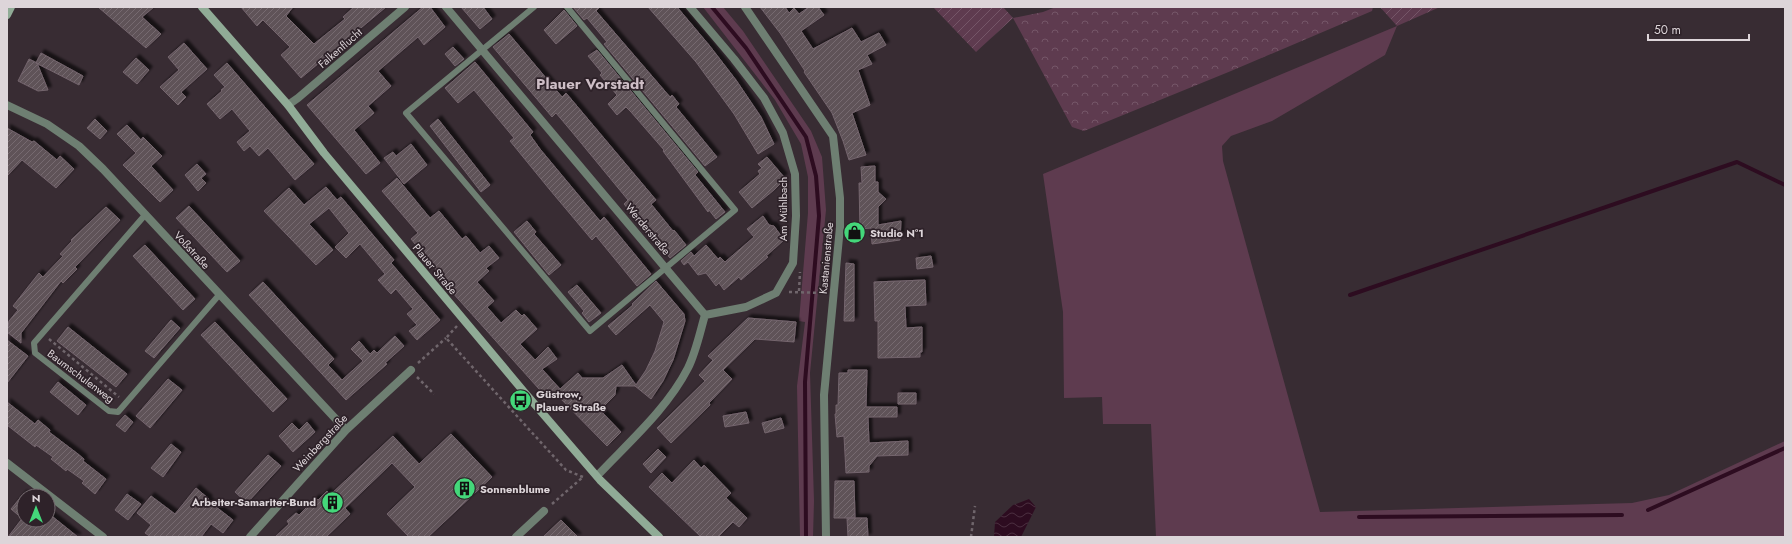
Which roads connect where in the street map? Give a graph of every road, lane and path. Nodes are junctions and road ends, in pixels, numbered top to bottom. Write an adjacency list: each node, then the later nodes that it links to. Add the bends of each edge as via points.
1 (11, 7): 9 (main road)
2 (202, 7): 12 (main road, Plauer Straße)
3 (405, 7): 12 (street, Falkenflucht)
4 (446, 7): 10 (street, Werderstraße)
5 (534, 7): 10 (lane)
6 (567, 7): 14 (lane, via 735,210)
7 (690, 7): 18 (street, Am Mühlbach, via 764,98 783,133 795,174 793,263 776,293 746,307)
8 (745, 7): 35 (street, Kastanienstraße, via 833,136 840,198 840,227 824,395)
9 (7, 15)
10 (482, 50): 14 (street, Werderstraße); 14 (lane, via 406,113 590,331)
11 (7, 105): 13 (street, Voßstraße, via 47,124 79,146)
12 (288, 105): 19 (main road, Plauer Straße, via 324,153)
13 (144, 215): 17 (street, Voßstraße); 20 (lane, Baumschulenweg)
14 (666, 268): 18 (street, Werderstraße)
15 (794, 291): 16 (path)
16 (821, 292)
17 (219, 295): 24 (lane, Baumschulenweg); 25 (street, Voßstraße)
18 (705, 315): 28 (street, via 689,367 676,387 661,408)
19 (463, 320): 21 (path); 28 (main road, Plauer Straße)
20 (42, 333): 24 (path); 24 (lane, Baumschulenweg, via 34,343 35,352 109,411 118,412)
21 (446, 338): 22 (path); 27 (path, via 566,470)
22 (420, 361)
23 (411, 370): 25 (street, Weinbergstraße)
24 (126, 403)
25 (346, 430): 32 (street, Weinbergstraße)
26 (7, 463): 31 (street)
27 (583, 477): 28 (path); 30 (path)
28 (593, 477): 34 (main road, Plauer Straße)
29 (975, 506): 36 (path)
30 (544, 511): 33 (street)
31 (103, 537)
32 (250, 537)
33 (516, 537)
34 (659, 537)
35 (826, 537)
36 (971, 537)

